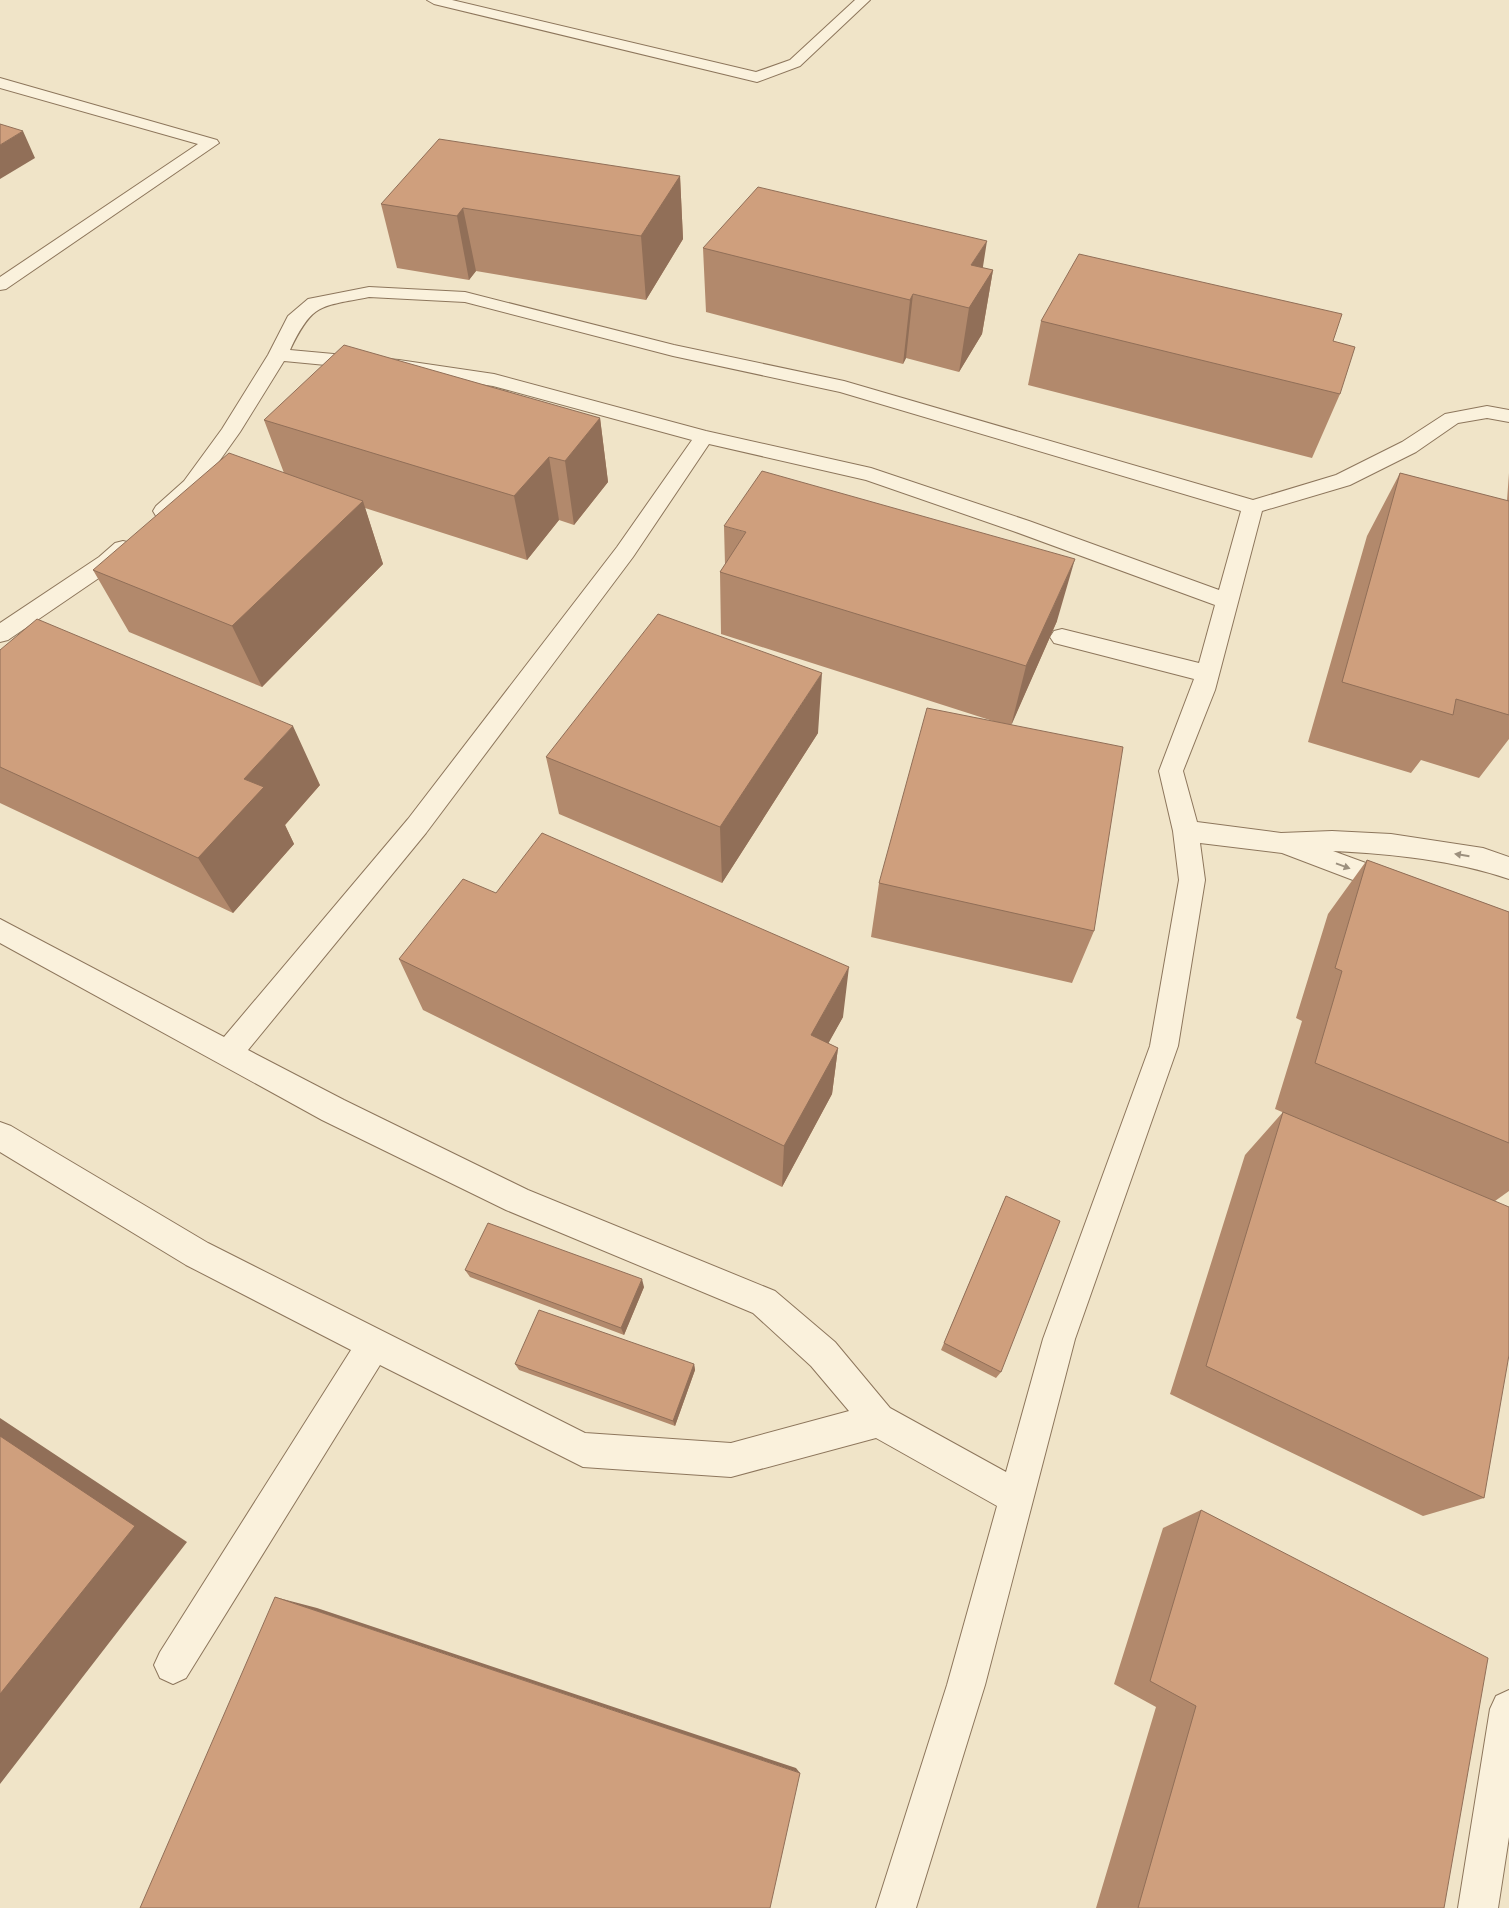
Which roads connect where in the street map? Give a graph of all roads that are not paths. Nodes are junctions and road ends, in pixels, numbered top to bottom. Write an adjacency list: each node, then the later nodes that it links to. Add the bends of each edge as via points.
1 (434, 0): 2 (lane, via 757,77 796,63)
2 (863, 0)
3 (0, 83): 4 (lane, via 211,143)
4 (0, 285)
5 (278, 355): 7 (lane, via 399,366 494,380); 8 (lane, via 295,320 314,303 369,292 465,298 673,350 844,387); 10 (lane, via 230,432 190,486 107,562)
6 (1509, 416): 8 (lane, via 1487,412 1452,418 1409,448 1343,480)
7 (704, 437): 9 (lane, via 871,475); 18 (lane, via 626,552 417,826)
8 (1253, 507): 9 (lane)
9 (1227, 601): 12 (lane)
10 (0, 634)
11 (1062, 638): 12 (lane)
12 (1207, 674): 13 (lane, via 1171,771)
13 (1186, 831): 14 (lane); 22 (lane, via 1192,880 1164,1046 1059,1339)
14 (1281, 843): 15 (lane, one-way to 14, via 1483,859 1391,844); 16 (lane, one-way to 16)
15 (1509, 868)
16 (1415, 893)
17 (0, 930): 18 (lane)
18 (228, 1053): 21 (lane, via 333,1110 517,1200 764,1302 823,1354)
19 (0, 1136): 20 (lane, via 197,1254)
20 (374, 1344): 21 (lane, via 582,1450 731,1460); 23 (lane)
21 (878, 1420): 22 (lane)
22 (1017, 1498): 25 (lane, via 966,1685)
23 (174, 1665)
24 (1509, 1709): 26 (lane)
25 (896, 1908)
26 (1478, 1908)

